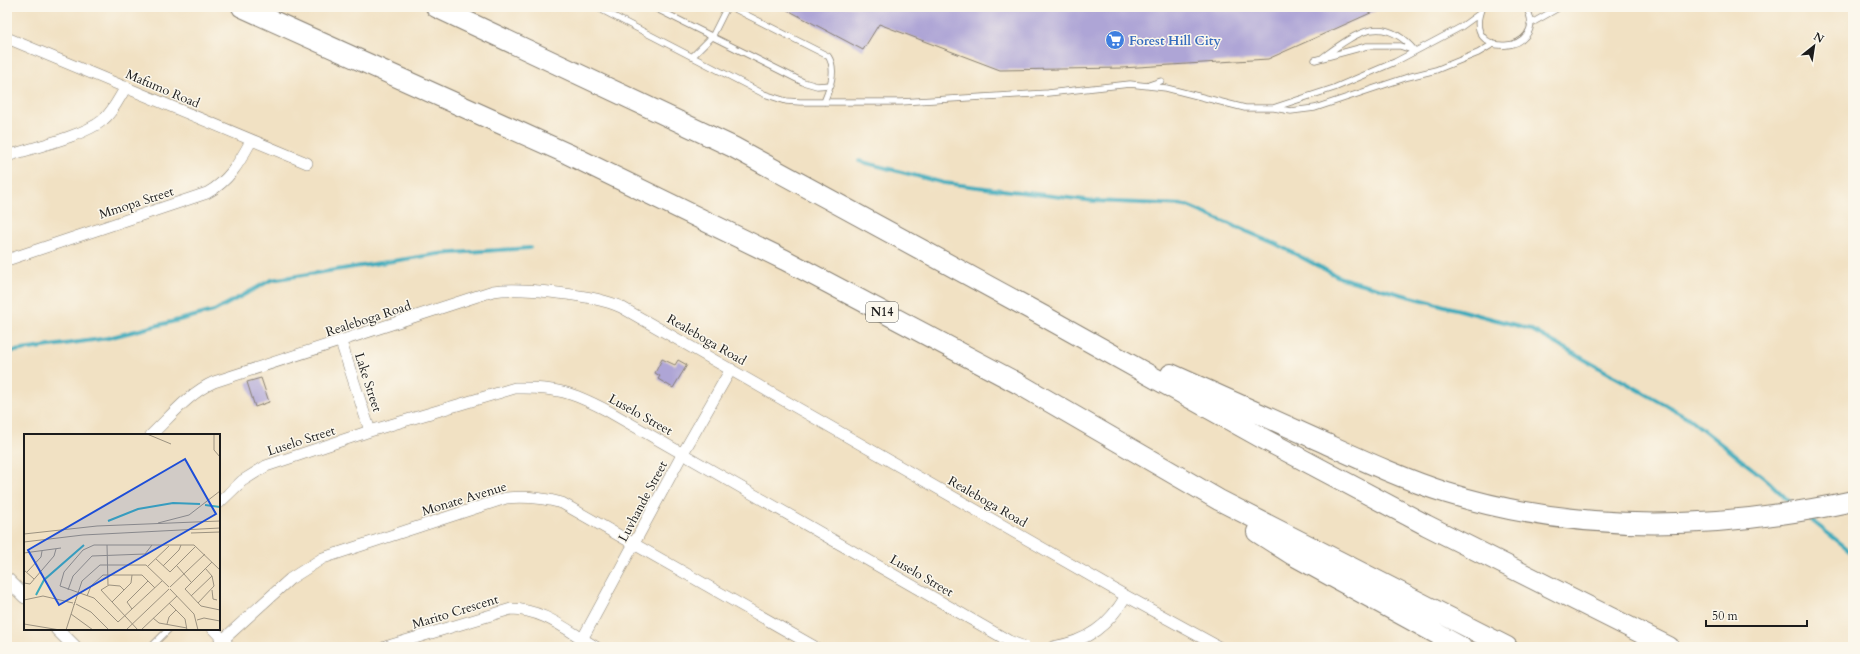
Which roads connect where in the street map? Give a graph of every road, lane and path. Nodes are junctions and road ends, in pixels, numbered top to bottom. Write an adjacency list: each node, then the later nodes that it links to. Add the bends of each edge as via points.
1 (242, 7): 35 (highway, N14, via 568,154 785,260 1019,384)
2 (436, 7): 29 (highway, via 733,147)
3 (653, 7): 12 (lane)
4 (728, 7): 12 (lane)
5 (731, 7): 20 (lane, via 825,53 830,60)
6 (1482, 7): 10 (lane)
7 (1526, 7): 11 (lane)
8 (1560, 7): 11 (lane)
9 (598, 8): 16 (lane)
10 (1479, 14): 14 (lane, via 1481,31); 15 (lane, via 1461,27)
11 (1530, 24): 14 (lane, via 1519,42 1506,46)
12 (712, 37): 16 (lane); 20 (lane, via 803,82 817,86)
13 (7, 38): 22 (street, Mafumo Road)
14 (1493, 44): 24 (lane, via 1436,70 1315,108 1291,111)
15 (1415, 51): 17 (lane, via 1383,44); 17 (lane, via 1388,30 1373,29 1345,42); 24 (lane, via 1334,88)
16 (692, 57): 23 (lane, via 774,98)
17 (1323, 57): 18 (lane)
18 (1315, 60)
19 (1161, 81): 21 (lane)
20 (831, 85): 23 (lane)
21 (1146, 86): 23 (lane, via 1130,84 1048,93 901,102); 24 (lane, via 1245,108)
22 (126, 87): 25 (street, Mafumo Road); 26 (street, via 109,114 94,126)
23 (824, 102)
24 (1273, 108)
25 (251, 141): 27 (street, Mafumo Road); 28 (street, Mmopa Street, via 229,177 207,193)
26 (7, 156)
27 (307, 163)
28 (7, 260)
29 (1047, 318): 36 (highway, via 1391,472 1447,493 1502,507 1614,523 1678,524 1742,520 1809,511); 57 (highway, via 1269,442 1426,525)
30 (341, 342): 31 (street, Realeboga Road, via 493,291 512,290 593,298 614,304); 32 (street, Lake Street); 33 (street, Realeboga Road, via 205,386)
31 (731, 369): 34 (street, Luvhande Street); 41 (street, Realeboga Road)
32 (370, 431): 34 (street, Luselo Street, via 502,390 536,388 572,393 582,397); 37 (street, Luselo Street, via 266,466 242,481)
33 (152, 434)
34 (683, 453): 38 (street, Luvhande Street); 52 (street, Luselo Street, via 1008,641)
35 (1219, 500): 55 (highway, via 1257,533); 56 (highway, N14)
36 (1853, 501)
37 (220, 502)
38 (634, 545): 45 (street, Luvhande Street); 46 (street, Monate Avenue, via 562,503 537,497 506,498 324,558 290,579); 51 (street, Monate Avenue)
39 (7, 579): 40 (street)
40 (24, 596)
41 (1126, 596): 53 (street, via 1109,621 1099,629 1072,643); 54 (street, Realeboga Road)
42 (58, 630): 47 (street)
43 (168, 630): 48 (lane)
44 (214, 630): 46 (street)
45 (580, 643): 49 (street, Marito Crescent, via 540,614 523,609 511,609); 50 (street, Marito Crescent)
46 (223, 645)
47 (75, 647)
48 (151, 647)
49 (385, 647)
50 (596, 647)
51 (815, 647)
52 (1025, 647)
53 (1053, 647)
54 (1218, 647)
55 (1461, 647)
56 (1507, 647)
57 (1669, 647)

